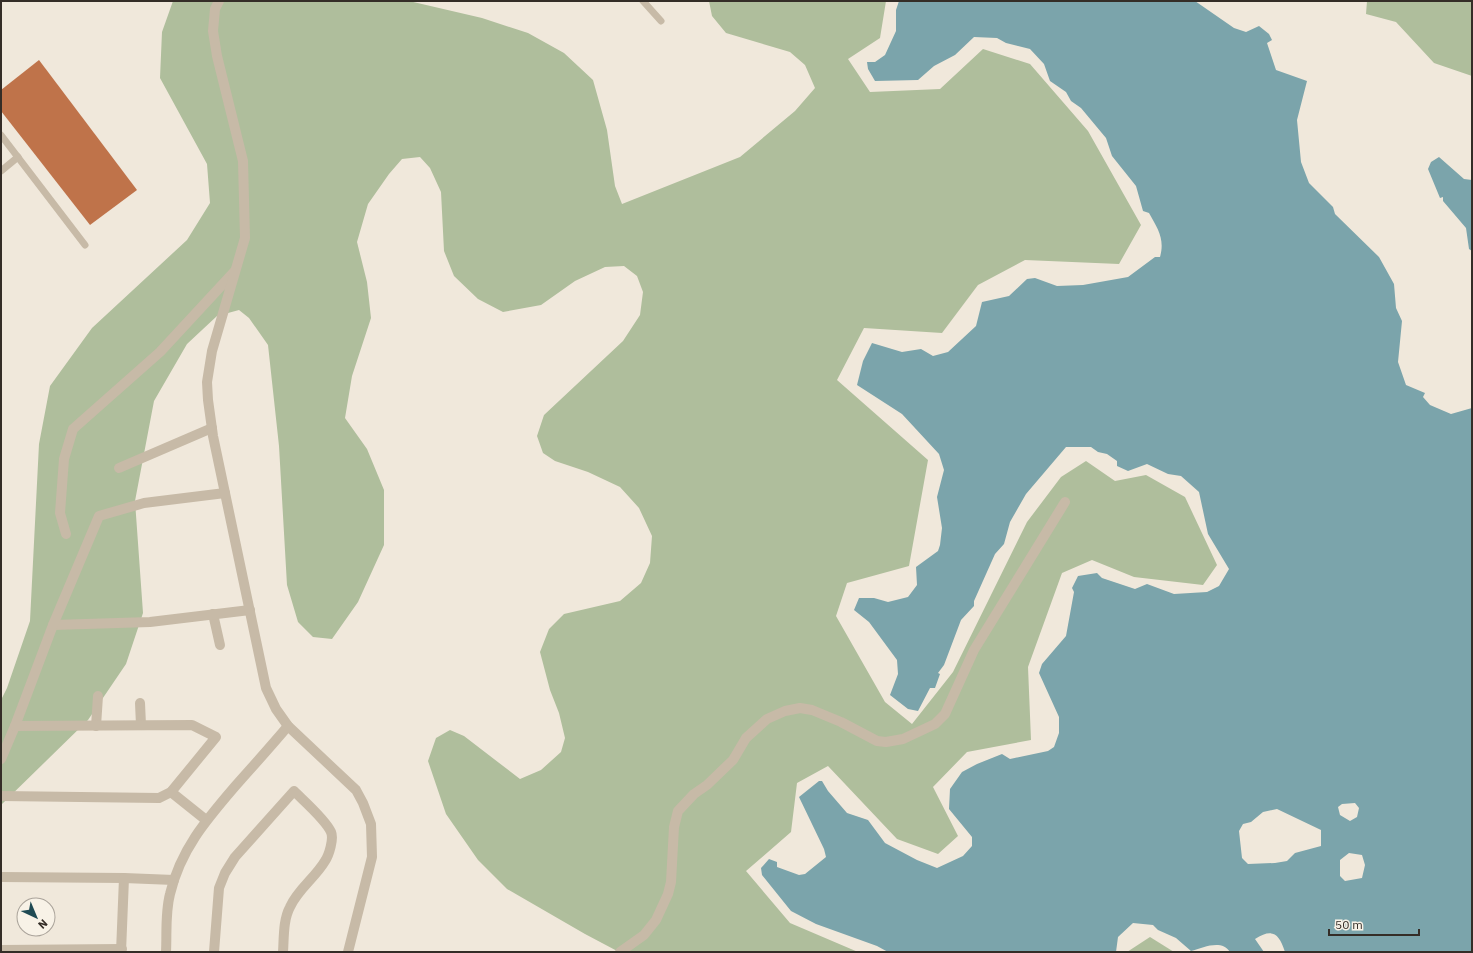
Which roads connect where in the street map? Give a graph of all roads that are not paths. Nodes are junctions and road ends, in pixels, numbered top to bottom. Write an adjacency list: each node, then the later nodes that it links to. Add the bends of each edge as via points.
1 (219, 1): 8 (street, via 215,9 213,31 243,161 245,238)
2 (643, 1): 3 (lane)
3 (661, 21)
4 (1, 135): 5 (lane)
5 (18, 157): 6 (lane); 7 (lane)
6 (1, 171)
7 (85, 244)
8 (235, 271): 9 (street, via 212,351 207,382); 13 (street, via 160,352 73,429 64,460 60,512)
9 (212, 428): 10 (street); 11 (street)
10 (120, 468)
11 (225, 493): 14 (street); 16 (street, via 144,503 99,516)
12 (1064, 502): 37 (street, via 974,650 945,714 935,724 903,739 886,742 877,741 812,710 800,708 767,719 746,738 733,760 678,811 674,827 668,894 656,920 644,935)
13 (66, 534)
14 (250, 610): 15 (street); 23 (street, via 266,688 276,710)
15 (213, 614): 16 (street, via 150,622); 17 (street)
16 (52, 625): 21 (street)
17 (220, 646)
18 (98, 696): 22 (street)
19 (140, 703): 20 (street)
20 (141, 725): 22 (street); 25 (street, via 192,725 216,737)
21 (15, 726): 22 (street); 24 (street)
22 (96, 726)
23 (288, 726): 27 (street); 36 (street, via 356,790 371,824 372,857)
24 (1, 759)
25 (171, 792): 26 (street, via 159,798); 27 (street)
26 (1, 796)
27 (206, 820): 30 (street, via 188,847)
28 (1, 877): 29 (street)
29 (124, 878): 30 (street); 32 (street)
30 (174, 880): 33 (street, via 167,916)
31 (1, 950): 32 (street)
32 (122, 950)
33 (166, 952)
34 (214, 952): 35 (street, via 219,888 226,873 235,857 294,791 324,821 331,832 331,845 326,861 289,908)
35 (284, 952)
36 (348, 952)
37 (620, 952)

